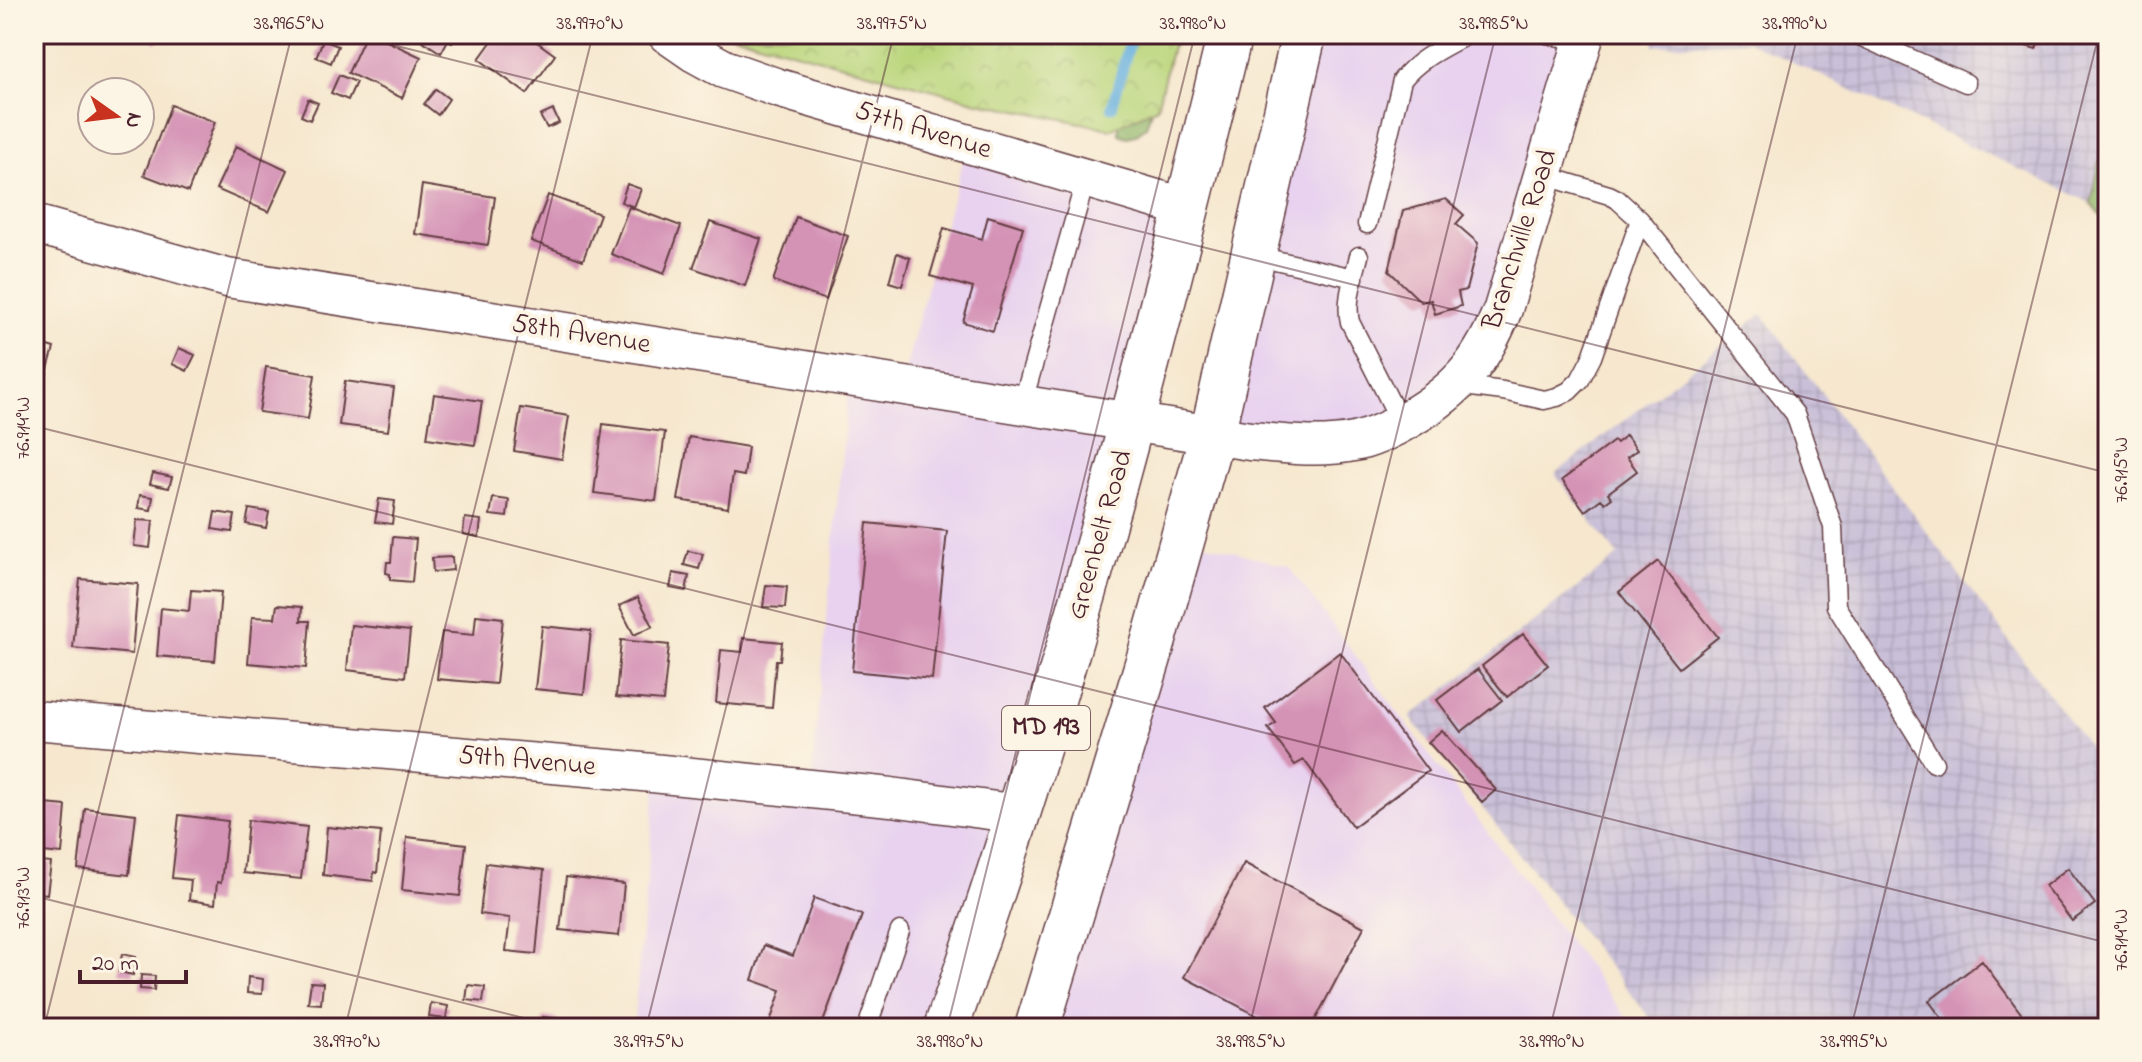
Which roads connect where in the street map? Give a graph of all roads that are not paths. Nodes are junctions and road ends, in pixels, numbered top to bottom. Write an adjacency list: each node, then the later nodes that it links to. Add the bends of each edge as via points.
1 (667, 34): 9 (street, 57th Avenue, via 724,69 778,88)
2 (1230, 34): 10 (main road, Greenbelt Road / MD 193)
3 (1304, 34): 14 (main road, MD 193)
4 (1468, 34): 13 (lane, via 1429,56 1402,80)
5 (1855, 34): 7 (lane)
6 (1572, 37): 8 (street, Branchville Road)
7 (1966, 83)
8 (1543, 175): 11 (lane, via 1609,195); 17 (street, Branchville Road, via 1492,336)
9 (1086, 178): 10 (street, 57th Avenue); 18 (lane)
10 (1187, 208): 19 (main road, Greenbelt Road / MD 193)
11 (1640, 220): 17 (lane, via 1592,357 1569,391 1544,400); 23 (lane, via 1795,414 1833,527 1836,606)
12 (34, 224): 18 (street, 58th Avenue, via 227,278)
13 (1367, 224)
14 (1253, 255): 16 (lane); 21 (main road, MD 193)
15 (1359, 256): 16 (lane)
16 (1354, 278): 20 (lane, via 1350,322)
17 (1456, 385): 20 (street, Branchville Road)
18 (1022, 405): 19 (street, 58th Avenue)
19 (1132, 423): 21 (street, Branchville Road); 24 (main road, Greenbelt Road / MD 193)
20 (1401, 423): 21 (street, Branchville Road, via 1379,435 1333,444)
21 (1212, 435): 28 (main road, MD 193)
22 (34, 720): 24 (street, 59th Avenue, via 622,770)
23 (1934, 763)
24 (1019, 814): 27 (main road, Greenbelt Road / MD 193)
25 (900, 931): 26 (lane)
26 (867, 1028)
27 (946, 1028)
28 (1037, 1028)

